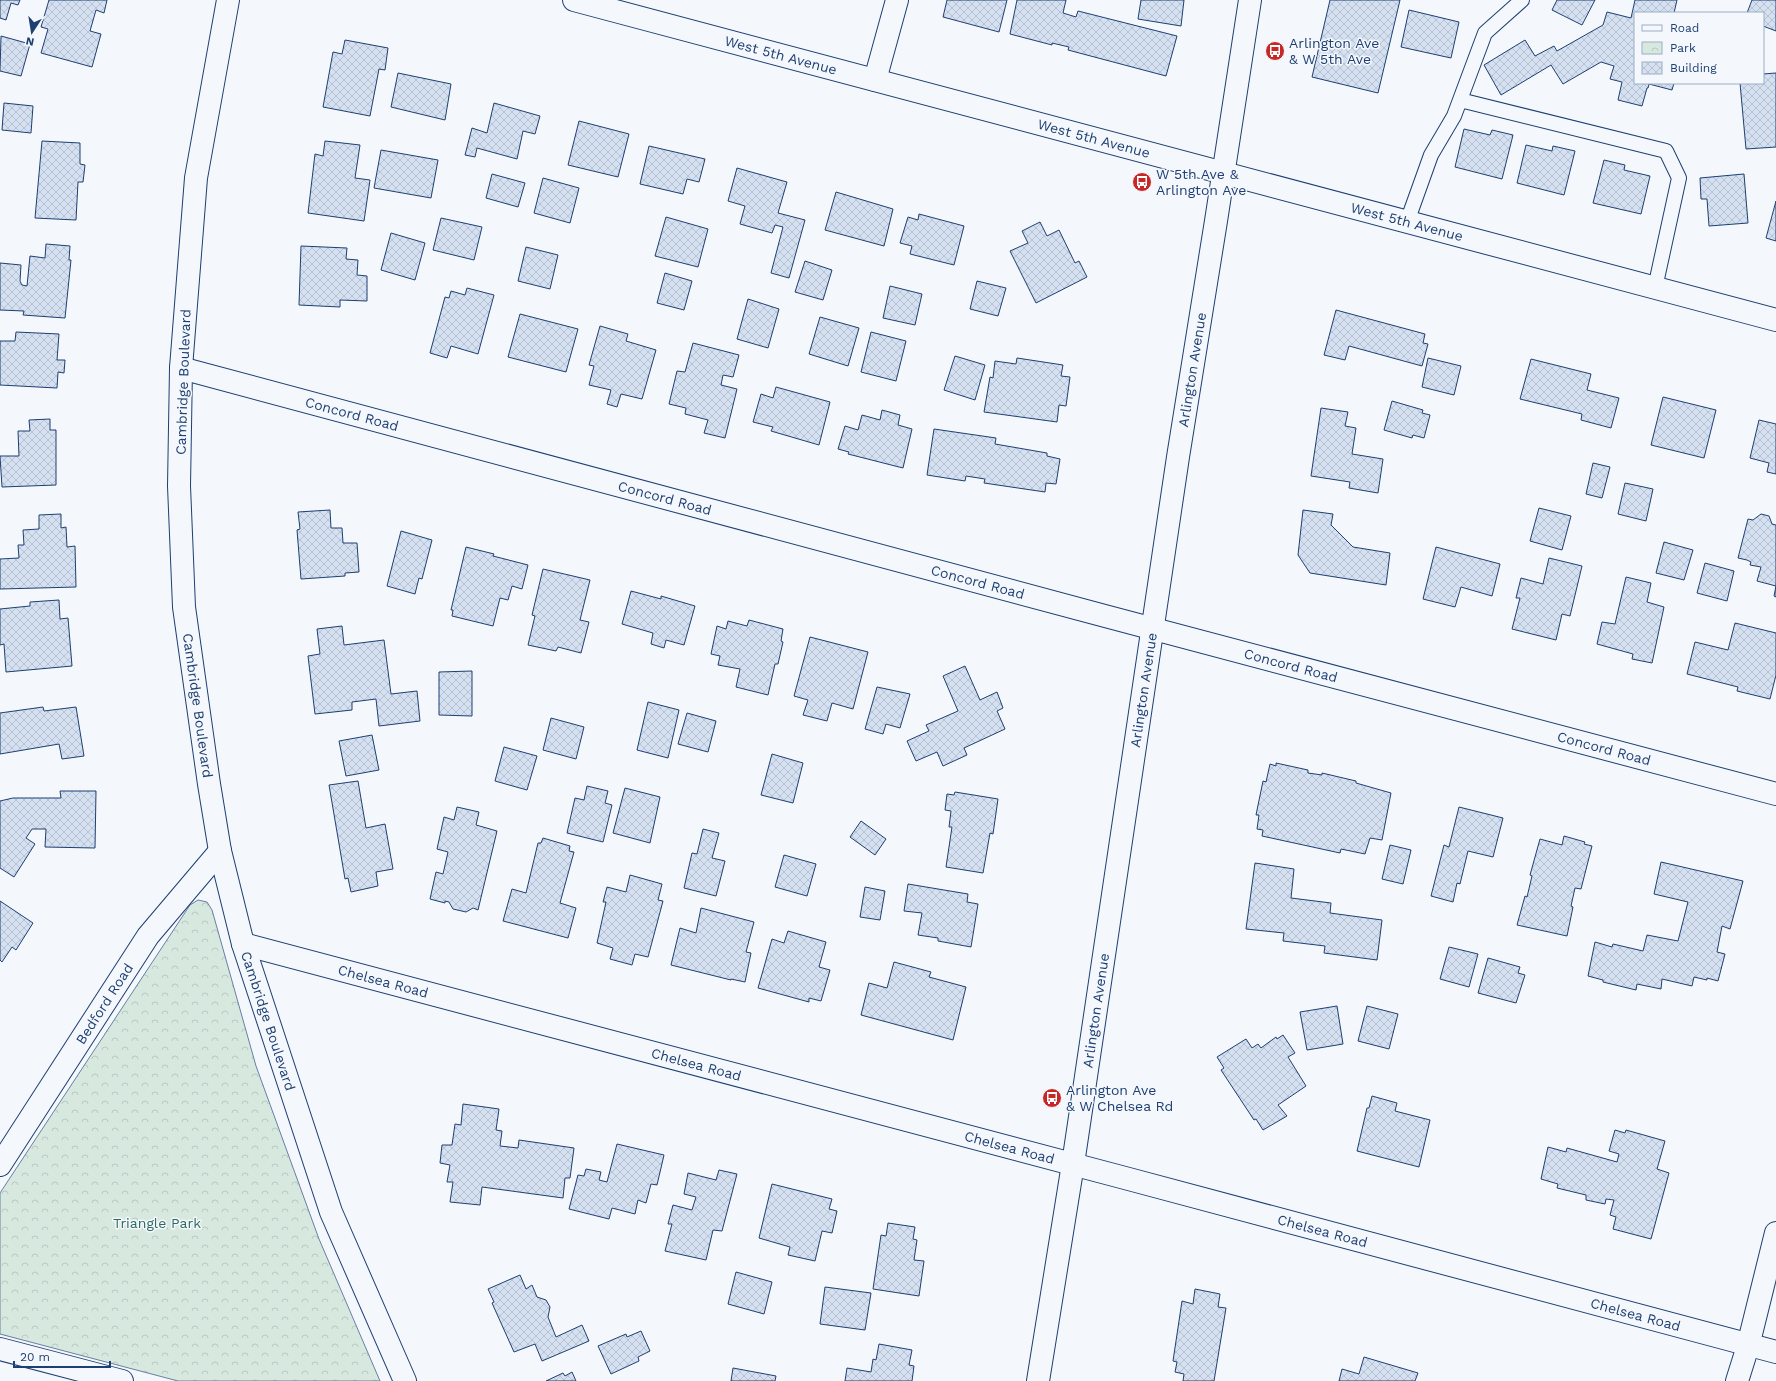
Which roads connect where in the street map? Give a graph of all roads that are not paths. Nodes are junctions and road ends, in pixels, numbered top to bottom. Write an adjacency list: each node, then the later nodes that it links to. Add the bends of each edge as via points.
1 (228, 0): 12 (street, Cambridge Boulevard, via 196,178)
2 (574, 0): 6 (street, West 5th Avenue)
3 (897, 0): 6 (street)
4 (1250, 0): 8 (street, Arlington Avenue)
5 (1522, 0): 7 (lane, via 1485,33)
6 (875, 80): 8 (street, West 5th Avenue)
7 (1460, 100): 9 (lane, via 1454,116 1431,155); 10 (lane, via 1666,152 1679,178)
8 (1224, 173): 9 (street, West 5th Avenue); 13 (street, Arlington Avenue)
9 (1407, 222): 10 (street, West 5th Avenue)
10 (1655, 288): 11 (street, West 5th Avenue)
11 (1776, 320)
12 (181, 368): 13 (street, Concord Road); 15 (street, Cambridge Boulevard, via 179,486 184,607)
13 (1153, 628): 14 (street, Concord Road); 17 (street, Arlington Avenue)
14 (1776, 794)
15 (220, 851): 16 (street, Cambridge Boulevard); 18 (street, Bedford Road, via 148,936)
16 (243, 944): 17 (street, Chelsea Road); 24 (street, Cambridge Boulevard, via 331,1212)
17 (1073, 1164): 20 (street, Chelsea Road); 25 (street, Arlington Avenue)
18 (0, 1165)
19 (1776, 1233): 20 (street)
20 (1748, 1346): 22 (street, Chelsea Road); 26 (street)
21 (0, 1349): 23 (street)
22 (1776, 1352)
23 (122, 1381)
24 (405, 1381)
25 (1038, 1381)
26 (1737, 1381)

